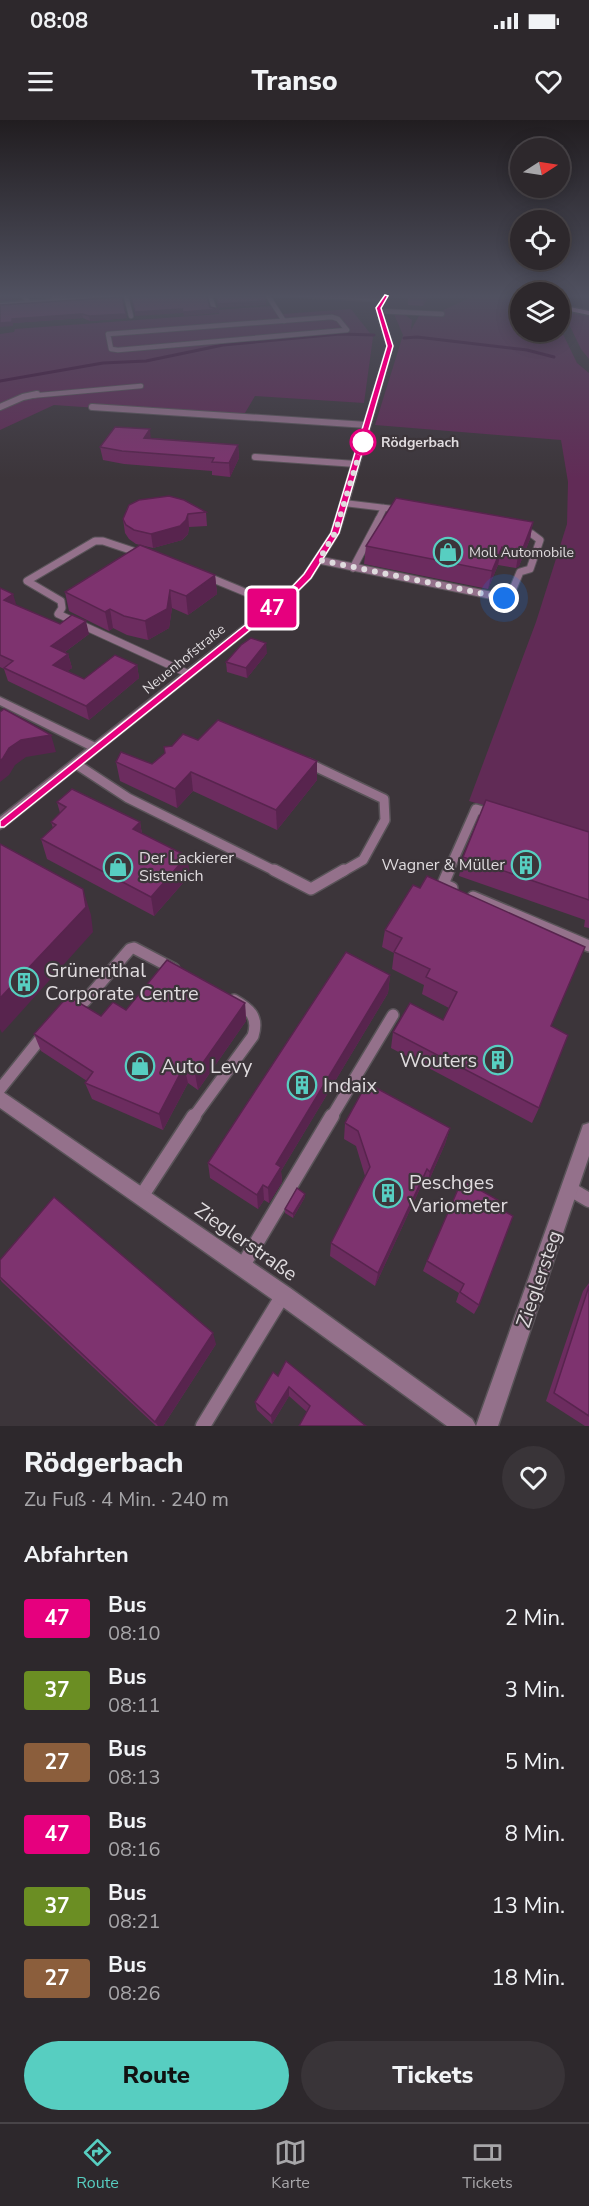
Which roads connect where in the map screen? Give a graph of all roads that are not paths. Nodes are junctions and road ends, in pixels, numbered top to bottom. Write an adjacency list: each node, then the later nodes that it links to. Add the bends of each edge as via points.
1 (387, 357): 5 (street, Neuenhofstraße)
2 (141, 386): 4 (lane, via 40,394)
3 (92, 406): 5 (lane)
4 (0, 407)
5 (367, 426): 7 (street, Neuenhofstraße)
6 (255, 457): 7 (lane)
7 (356, 464): 8 (street, Neuenhofstraße)
8 (345, 503): 9 (lane); 13 (street, Neuenhofstraße, via 335,533)
9 (384, 508): 10 (lane); 14 (lane)
10 (411, 512)
11 (511, 530): 14 (lane, via 532,534 540,540 530,569 520,572 510,596 504,598)
12 (154, 557): 17 (lane, via 95,541 27,581 62,601 58,614)
13 (319, 560): 14 (lane); 16 (street, Neuenhofstraße, via 308,576)
14 (353, 568)
15 (195, 572): 16 (lane)
16 (276, 605): 17 (street, Neuenhofstraße)
17 (189, 674): 19 (street, Neuenhofstraße)
18 (0, 700): 19 (street)
19 (96, 748): 21 (street, Neuenhofstraße)
20 (299, 759): 21 (lane, via 384,799 386,820 363,860 311,889 128,798)
21 (76, 764): 23 (street, Neuenhofstraße)
22 (498, 816): 24 (lane, via 476,809 443,884)
23 (0, 824)
24 (589, 946)
25 (189, 977): 28 (lane, via 135,948 130,949 85,1001 73,1004 55,1021)
26 (219, 992): 32 (lane, via 249,1008 257,1025 253,1036)
27 (393, 1015): 34 (lane)
28 (0, 1089)
29 (0, 1098): 32 (street, Zieglerstraße)
30 (589, 1131): 31 (street, Zieglersteg)
31 (570, 1190): 33 (lane); 38 (street, Zieglersteg)
32 (141, 1197): 34 (street, Zieglerstraße)
33 (589, 1200)
34 (242, 1268): 35 (street, Zieglerstraße)
35 (283, 1295): 36 (lane); 37 (street, Zieglerstraße)
36 (203, 1426)
37 (465, 1426)
38 (487, 1426)

